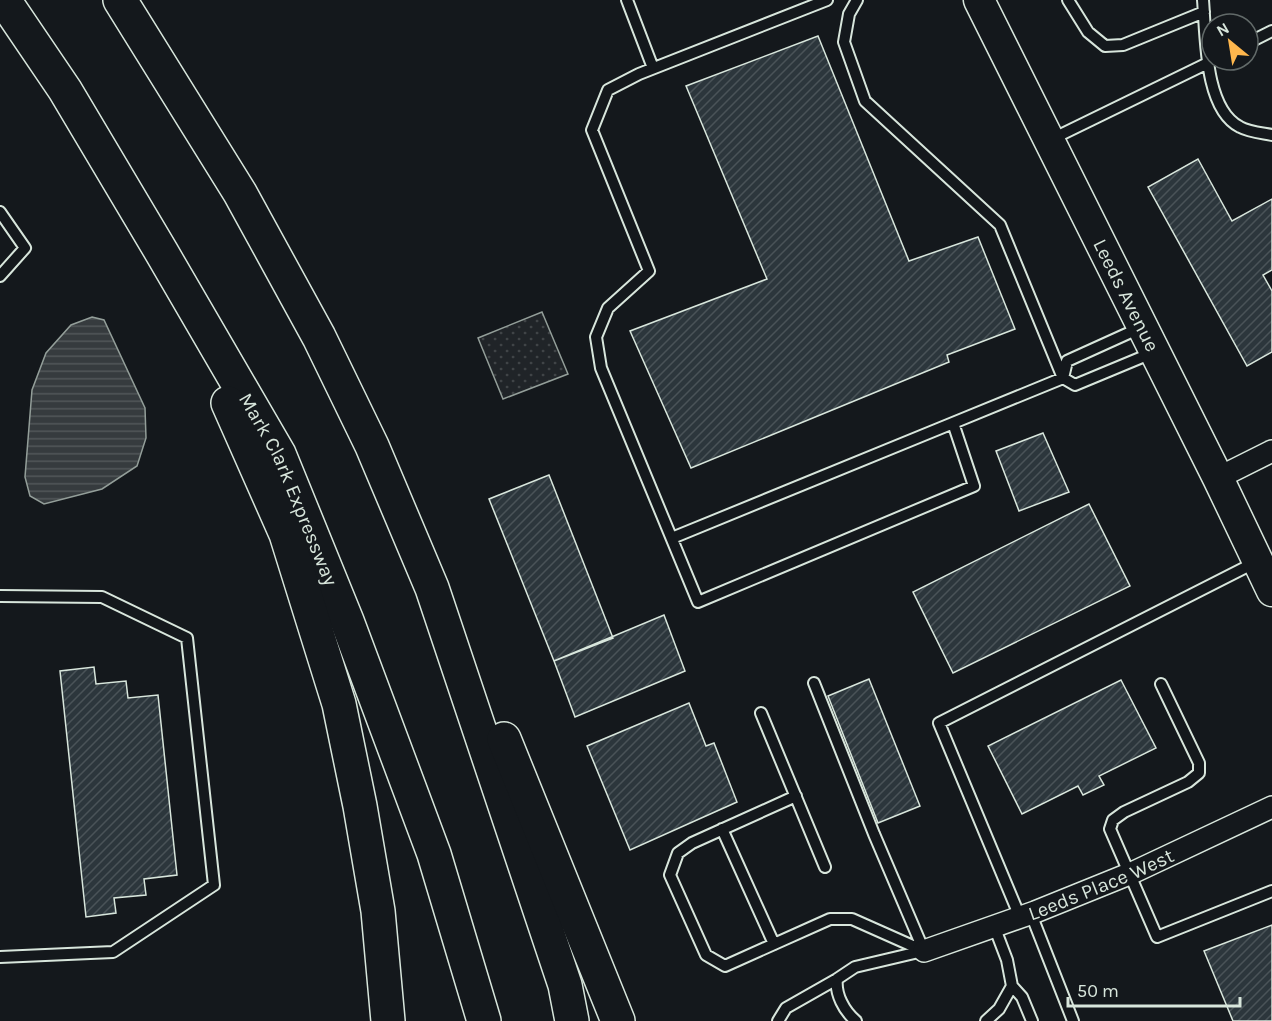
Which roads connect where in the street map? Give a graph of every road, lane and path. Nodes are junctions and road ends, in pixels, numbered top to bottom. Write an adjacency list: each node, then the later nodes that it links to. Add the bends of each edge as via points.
1 (4, 0): 17 (highway, Mark Clark Expressway, via 65,90)
2 (120, 0): 26 (highway, via 240,193 319,337 372,446)
3 (627, 0): 12 (lane)
4 (827, 0): 12 (lane)
5 (857, 0): 20 (lane, via 849,14 844,42 865,100 1000,225)
6 (978, 0): 15 (street, Leeds Avenue)
7 (1068, 0): 10 (lane, via 1088,32 1105,46 1124,45)
8 (1203, 0): 9 (lane)
9 (1204, 12)
10 (1200, 14)
11 (1200, 66): 15 (lane)
12 (653, 68): 24 (lane, via 608,90 592,130 649,271 608,309 596,337 601,368)
13 (1212, 72): 14 (lane, via 1222,112 1239,127)
14 (1272, 135)
15 (1049, 141): 19 (street, Leeds Avenue)
16 (0, 212): 18 (lane, via 25,248)
17 (162, 253): 45 (highway, via 286,534 339,704 378,911); 46 (highway, Mark Clark Expressway, via 279,454 347,621 434,854)
18 (0, 276)
19 (1149, 339): 20 (lane, via 1076,385); 20 (lane, via 1067,361); 23 (street, Leeds Avenue)
20 (1063, 378): 21 (lane)
21 (952, 423): 24 (lane); 24 (lane, via 974,486 698,602)
22 (1272, 451): 23 (street)
23 (1218, 478): 25 (street, Leeds Avenue)
24 (672, 538)
25 (1258, 562): 27 (street, Leeds Avenue); 38 (lane, via 939,723)
26 (432, 588): 47 (highway, via 565,985); 48 (highway, via 506,745)
27 (1272, 591)
28 (0, 596): 42 (lane, via 102,597 187,638 214,885 113,952)
29 (814, 683): 41 (lane)
30 (1161, 684): 36 (lane, via 1199,763 1199,773 1113,820 1110,829)
31 (761, 713): 32 (lane)
32 (796, 796): 34 (lane); 35 (lane)
33 (1272, 807): 36 (street, Leeds Place West)
34 (722, 829): 40 (lane); 40 (lane, via 678,853 670,875 706,955 725,966)
35 (825, 867)
36 (1130, 873): 37 (lane, via 1157,937); 38 (street, Leeds Place West)
37 (1272, 891)
38 (1025, 916): 39 (street, Leeds Place West); 53 (lane)
39 (994, 926): 41 (street, Leeds Place West); 44 (lane, via 1008,960)
40 (774, 944): 41 (lane, via 830,919 852,919)
41 (924, 951): 43 (lane, via 855,967)
42 (0, 957)
43 (837, 979): 49 (lane, via 786,1008); 50 (lane, via 836,989)
44 (1012, 986): 51 (lane, via 999,1009); 52 (lane, via 1022,997)
45 (388, 1021)
46 (484, 1021)
47 (572, 1021)
48 (618, 1021)
49 (778, 1021)
50 (856, 1021)
51 (986, 1021)
52 (1032, 1021)
53 (1073, 1021)

